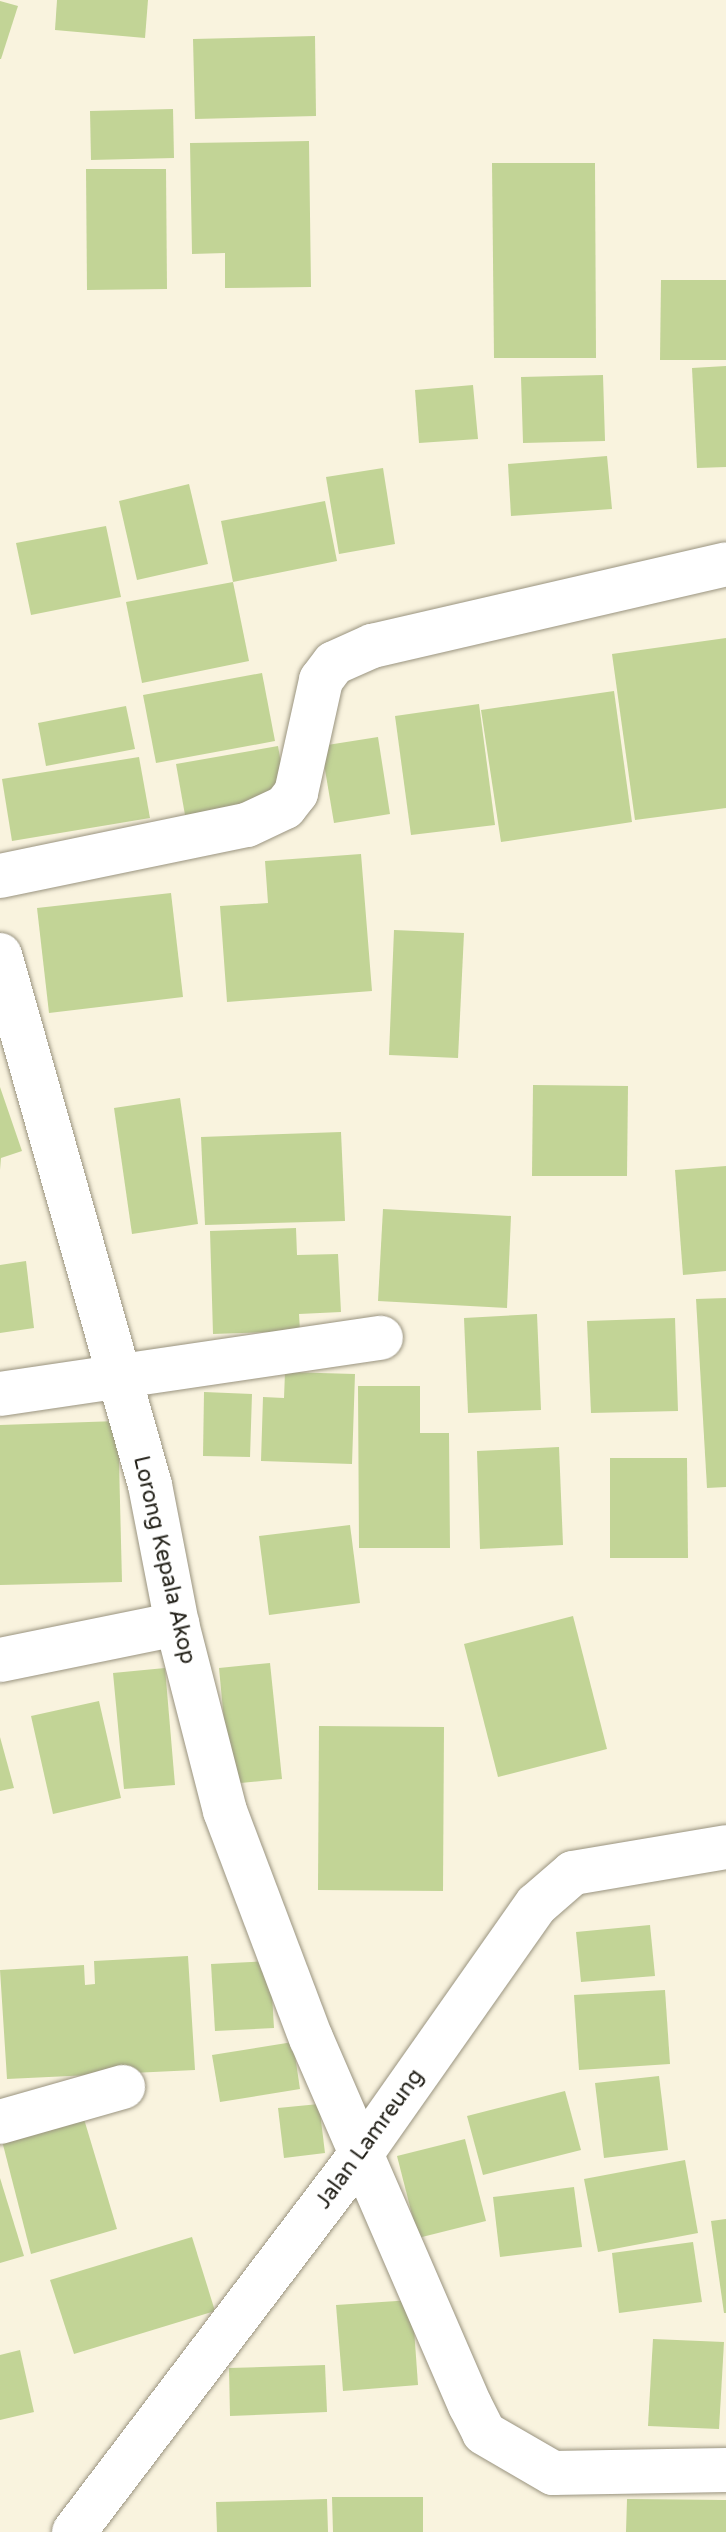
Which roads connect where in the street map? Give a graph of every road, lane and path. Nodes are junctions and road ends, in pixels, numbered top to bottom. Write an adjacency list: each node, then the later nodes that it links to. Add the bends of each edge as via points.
1 (726, 564): 2 (street, via 372,646 334,663 321,680 296,793 285,807 247,825)
2 (0, 876)
3 (0, 955): 4 (street, Lorong Kepala Akop)
4 (12, 1062): 6 (street, Lorong Kepala Akop)
5 (381, 1338): 6 (street)
6 (117, 1372): 7 (street); 8 (street, Lorong Kepala Akop, via 150,1485)
7 (0, 1394)
8 (177, 1624): 9 (street); 13 (street, Lorong Kepala Akop, via 225,1811 311,2038)
9 (0, 1660)
10 (726, 1847): 13 (street, Jalan Lamreung, via 573,1873 536,1905)
11 (123, 2087): 12 (street)
12 (0, 2122)
13 (363, 2151): 14 (street, Lorong Kepala Akop, via 484,2433 553,2473); 15 (street, Jalan Lamreung)
14 (726, 2470)
15 (74, 2532)

